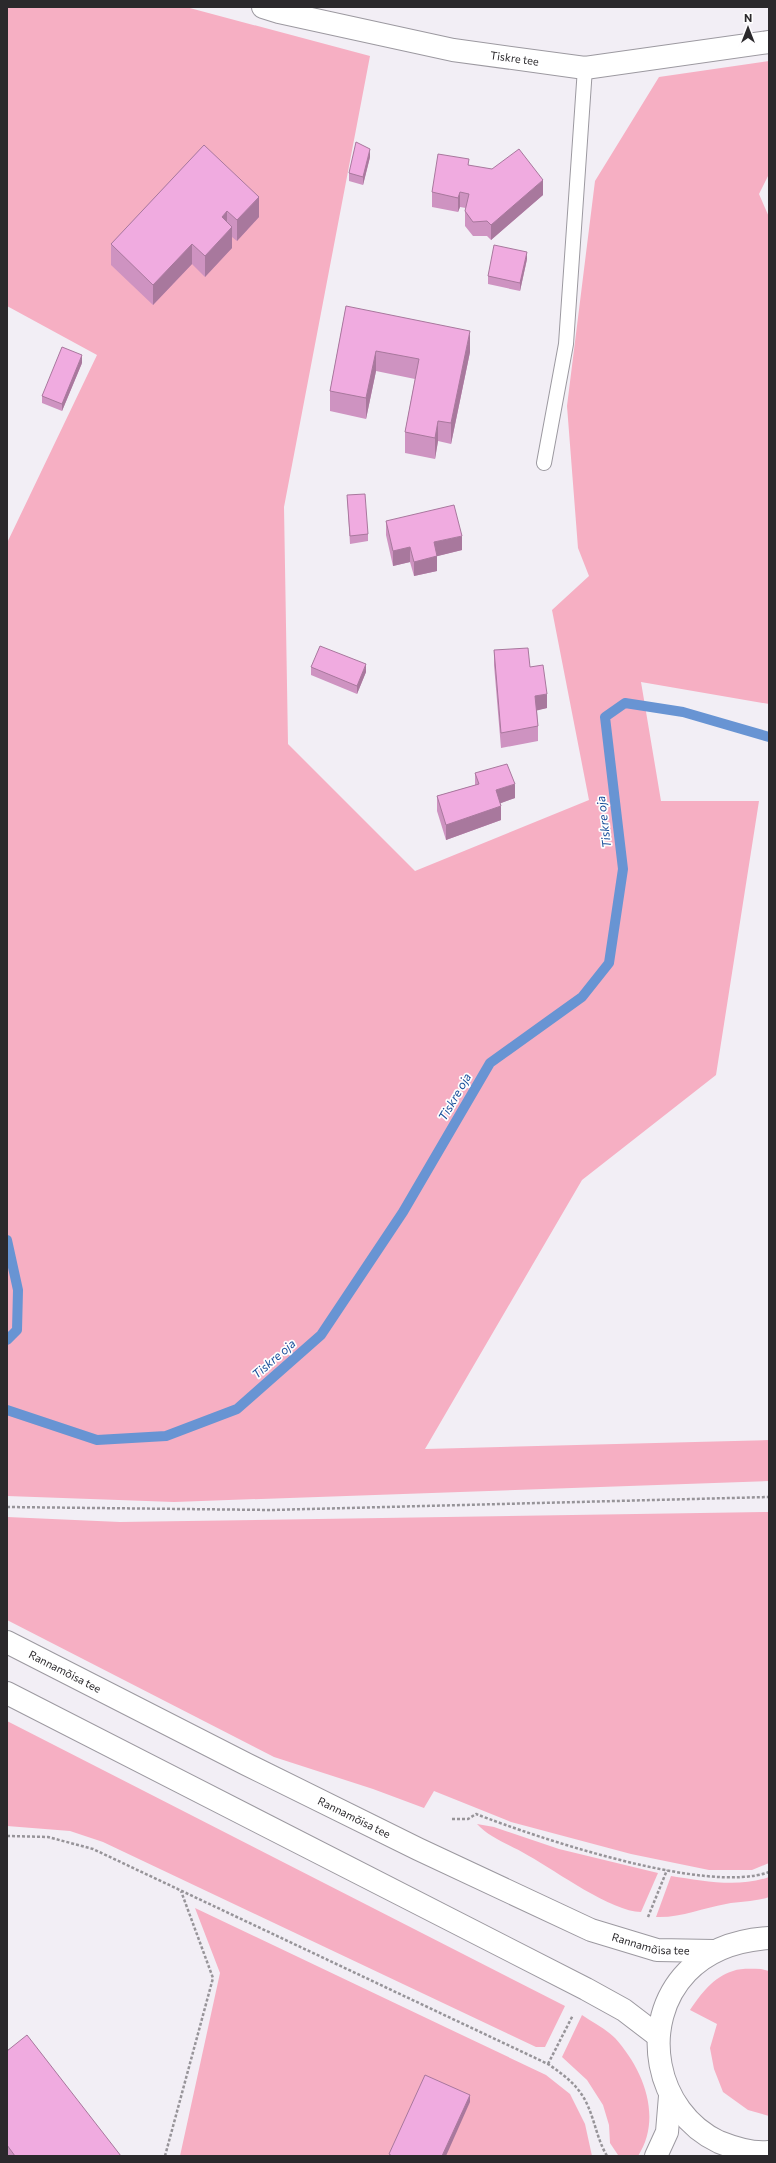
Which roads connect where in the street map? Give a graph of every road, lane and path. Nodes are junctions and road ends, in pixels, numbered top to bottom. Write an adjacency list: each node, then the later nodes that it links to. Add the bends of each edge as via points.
1 (274, 9): 3 (street, Tiskre tee, via 453,50)
2 (769, 42): 3 (street, Tiskre tee)
3 (585, 68): 4 (lane, via 566,344)
4 (544, 463)
5 (769, 1497): 6 (path, via 271,1510)
6 (7, 1507)
7 (7, 1642): 14 (street, Rannamõisa tee, via 404,1842 591,1930 657,1950)
8 (7, 1693): 15 (street, via 586,1989 624,2010)
9 (452, 1819): 11 (path, via 468,1819 476,1814 559,1843 667,1870 713,1876 744,1876)
10 (7, 1836): 12 (path, via 48,1836 68,1840)
11 (769, 1872)
12 (180, 1890): 19 (path, via 213,1978); 20 (path, via 548,2064 577,2087 587,2104 599,2142)
13 (769, 1938): 14 (street, via 732,1943)
14 (714, 1951): 15 (street, via 687,1972 667,2001)
15 (658, 2036): 16 (street, via 659,2067)
16 (670, 2096): 17 (street, via 686,2118); 21 (street, via 667,2132)
17 (727, 2152): 18 (street)
18 (769, 2152)
19 (165, 2156)
20 (607, 2156)
21 (656, 2156)

